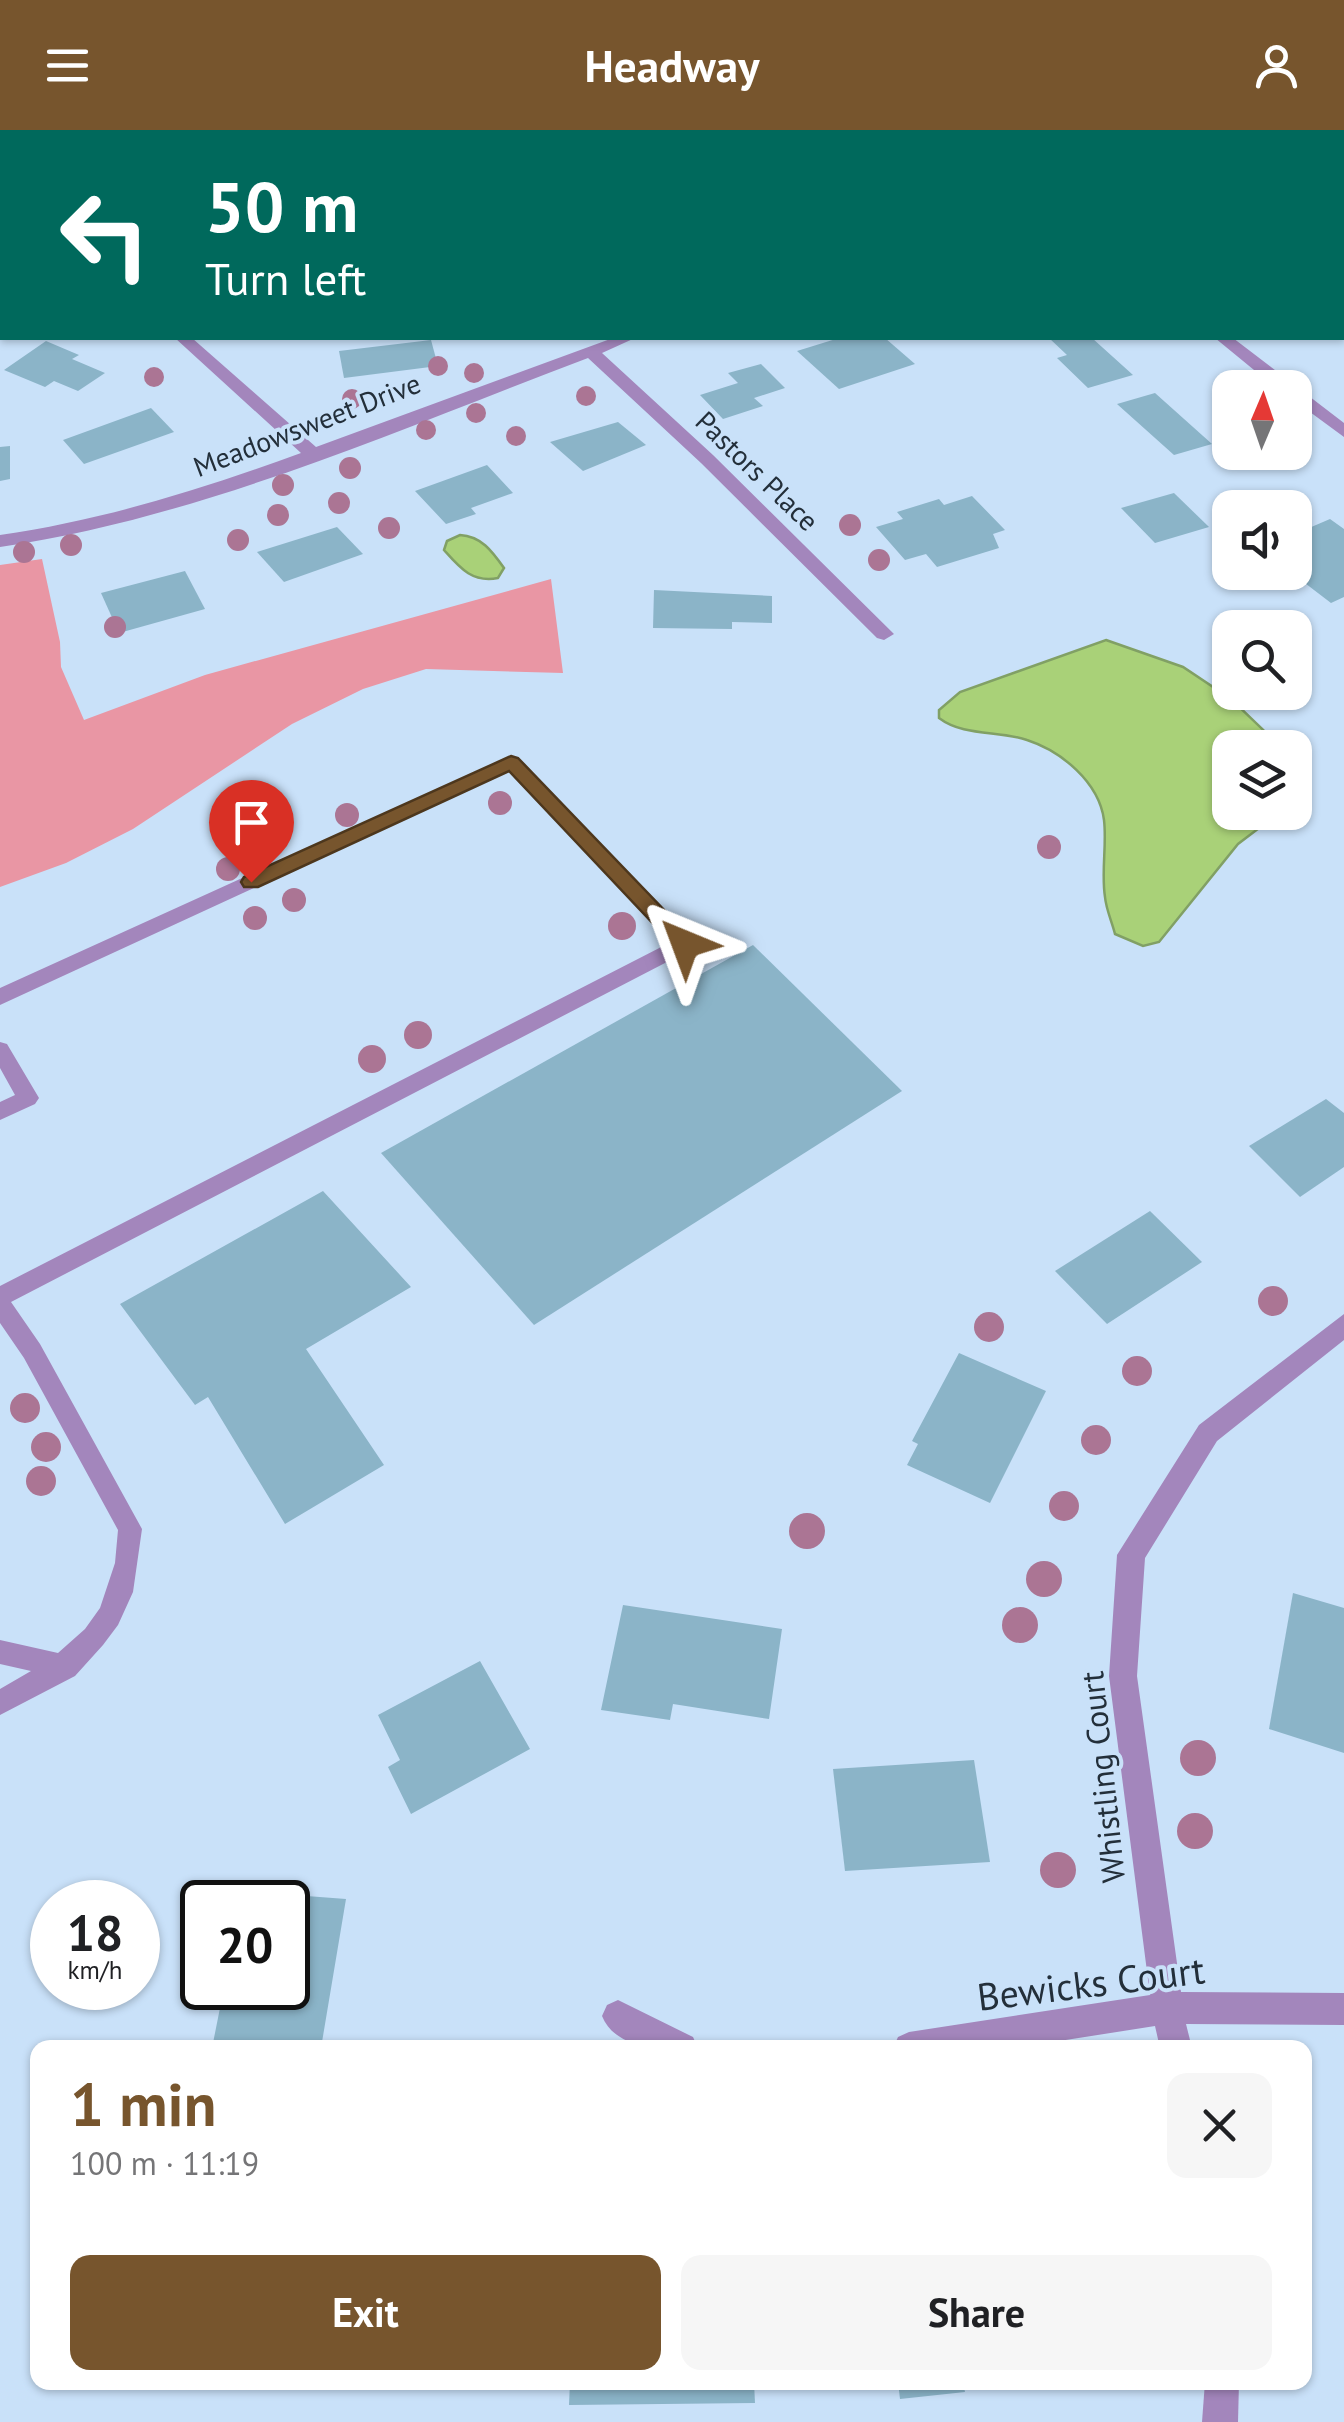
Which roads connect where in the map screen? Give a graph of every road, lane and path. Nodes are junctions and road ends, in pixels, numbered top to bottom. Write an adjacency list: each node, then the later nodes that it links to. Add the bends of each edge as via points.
1 (185, 340): 8 (street)
2 (621, 340): 4 (street, Meadowsweet Drive)
3 (1226, 340): 5 (street)
4 (590, 351): 8 (street, Meadowsweet Drive); 10 (street, Pastors Place)
5 (1264, 370)
6 (1312, 407): 7 (street)
7 (1344, 432)
8 (311, 452): 9 (street, Meadowsweet Drive, via 198,497)
9 (0, 541)
10 (884, 634)
11 (0, 997): 14 (lane, via 511,762 685,944)
12 (0, 1050): 13 (lane, via 28,1098)
13 (0, 1112)
14 (0, 1300): 17 (lane, via 130,1529 117,1602)
15 (1344, 1325): 19 (street, Whistling Court, via 1208,1433 1132,1555 1122,1676)
16 (0, 1652): 17 (lane)
17 (66, 1667): 18 (lane)
18 (0, 1703)
19 (1167, 2008): 20 (street, Bewicks Court); 23 (street, Bewicks Court); 24 (street, Whistling Court)
20 (1344, 2009)
21 (618, 2016): 22 (street)
22 (659, 2040)
23 (960, 2040)
24 (1174, 2040)
25 (1222, 2390): 26 (street)
26 (1220, 2422)

